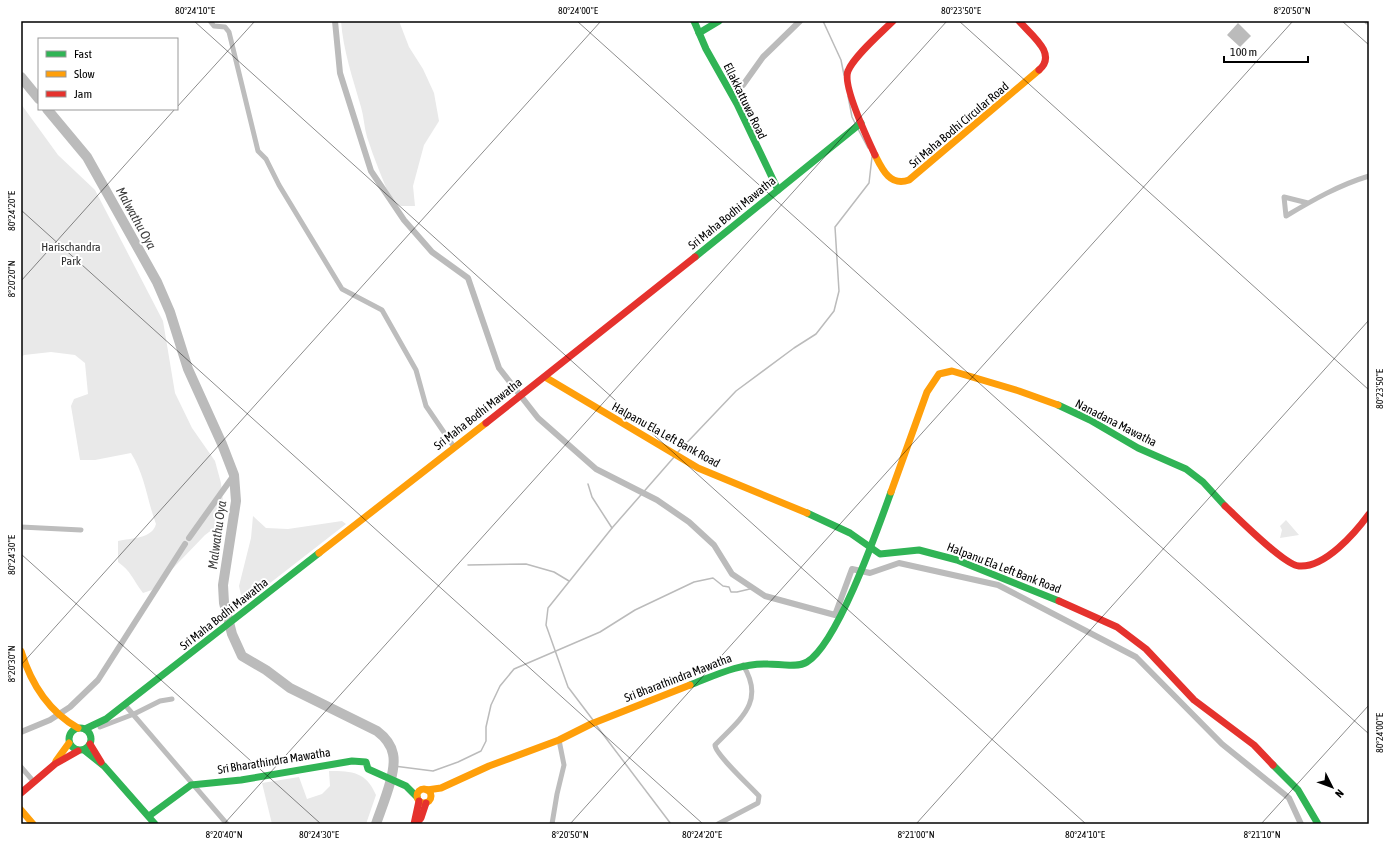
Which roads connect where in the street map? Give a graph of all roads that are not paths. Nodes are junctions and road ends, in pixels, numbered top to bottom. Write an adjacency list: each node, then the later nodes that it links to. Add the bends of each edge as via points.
1 (210, 21): 12 (street, via 214,26 225,27 229,32 258,151 266,159 342,290 382,310 416,370 426,406)
2 (694, 21): 6 (main road, Ellakkattuwa Road)
3 (719, 21): 6 (main road)
4 (893, 21): 7 (main road, Sri Maha Bodhi Circular Road, via 849,69 848,86)
5 (1018, 21): 7 (main road, Sri Maha Bodhi Circular Road, via 1045,50 1045,65 910,180 893,181 884,173)
6 (699, 34): 9 (main road, Ellakkattuwa Road, via 731,92 761,160)
7 (861, 123): 9 (main road, Sri Maha Bodhi Mawatha)
8 (1369, 176): 10 (street, via 1354,180)
9 (778, 190): 11 (main road, Sri Maha Bodhi Mawatha)
10 (1308, 203): 10 (street, via 1297,209 1286,216 1284,198)
11 (545, 377): 12 (main road, Sri Maha Bodhi Mawatha); 16 (main road, Halpanu Ela Left Bank Road, via 670,452 726,480 829,522)
12 (454, 447): 20 (main road, Sri Maha Bodhi Mawatha)
13 (1369, 514): 16 (main road, Nanadana Mawatha, via 1350,538 1332,552 1309,565 1294,565 1236,516 1200,479 1183,467 1138,448 1082,416 1006,388 947,371 936,377 930,387)
14 (21, 527): 15 (street)
15 (81, 530)
16 (869, 547): 18 (main road, Sri Bharathindra Mawatha, via 836,626 815,656 801,663 760,662); 45 (main road, Halpanu Ela Left Bank Road, via 884,555 919,550 957,560 1097,617 1126,632 1146,649 1194,700 1244,736 1290,781)
17 (21, 651): 23 (main road, via 32,680)
18 (744, 665): 28 (main road, Sri Bharathindra Mawatha, via 591,724); 44 (street, via 752,683 753,696 746,712 715,745 715,749 759,796 758,802)
19 (172, 699): 21 (street, via 160,701)
20 (125, 705): 21 (street); 22 (main road, Sri Maha Bodhi Mawatha)
21 (134, 714): 24 (street); 34 (street)
22 (106, 719): 24 (main road, Sri Maha Bodhi Mawatha); 25 (main road, Sri Maha Bodhi Mawatha)
23 (65, 722): 25 (main road); 26 (main road)
24 (100, 727): 27 (main road, Sri Maha Bodhi Mawatha)
25 (81, 729): 26 (main road, via 72,731); 27 (main road)
26 (69, 739): 29 (main road, via 72,748); 30 (main road)
27 (91, 740): 29 (main road); 31 (main road)
28 (559, 740): 36 (main road, Sri Bharathindra Mawatha, via 489,766); 43 (street, via 564,765)
29 (81, 750): 30 (main road); 31 (main road)
30 (55, 764): 33 (main road)
31 (104, 766): 38 (main road)
32 (21, 767): 33 (street)
33 (34, 782): 35 (main road)
34 (194, 784): 36 (main road, Sri Bharathindra Mawatha, via 241,780 345,762 366,762 368,768); 38 (main road, Sri Bharathindra Mawatha, via 182,789); 41 (street)
35 (21, 793)
36 (424, 796): 42 (main road)
37 (21, 810): 39 (main road)
38 (149, 816): 40 (main road)
39 (33, 824)
40 (155, 824)
41 (227, 824)
42 (415, 824)
43 (552, 824)
44 (718, 824)
45 (1318, 824)

